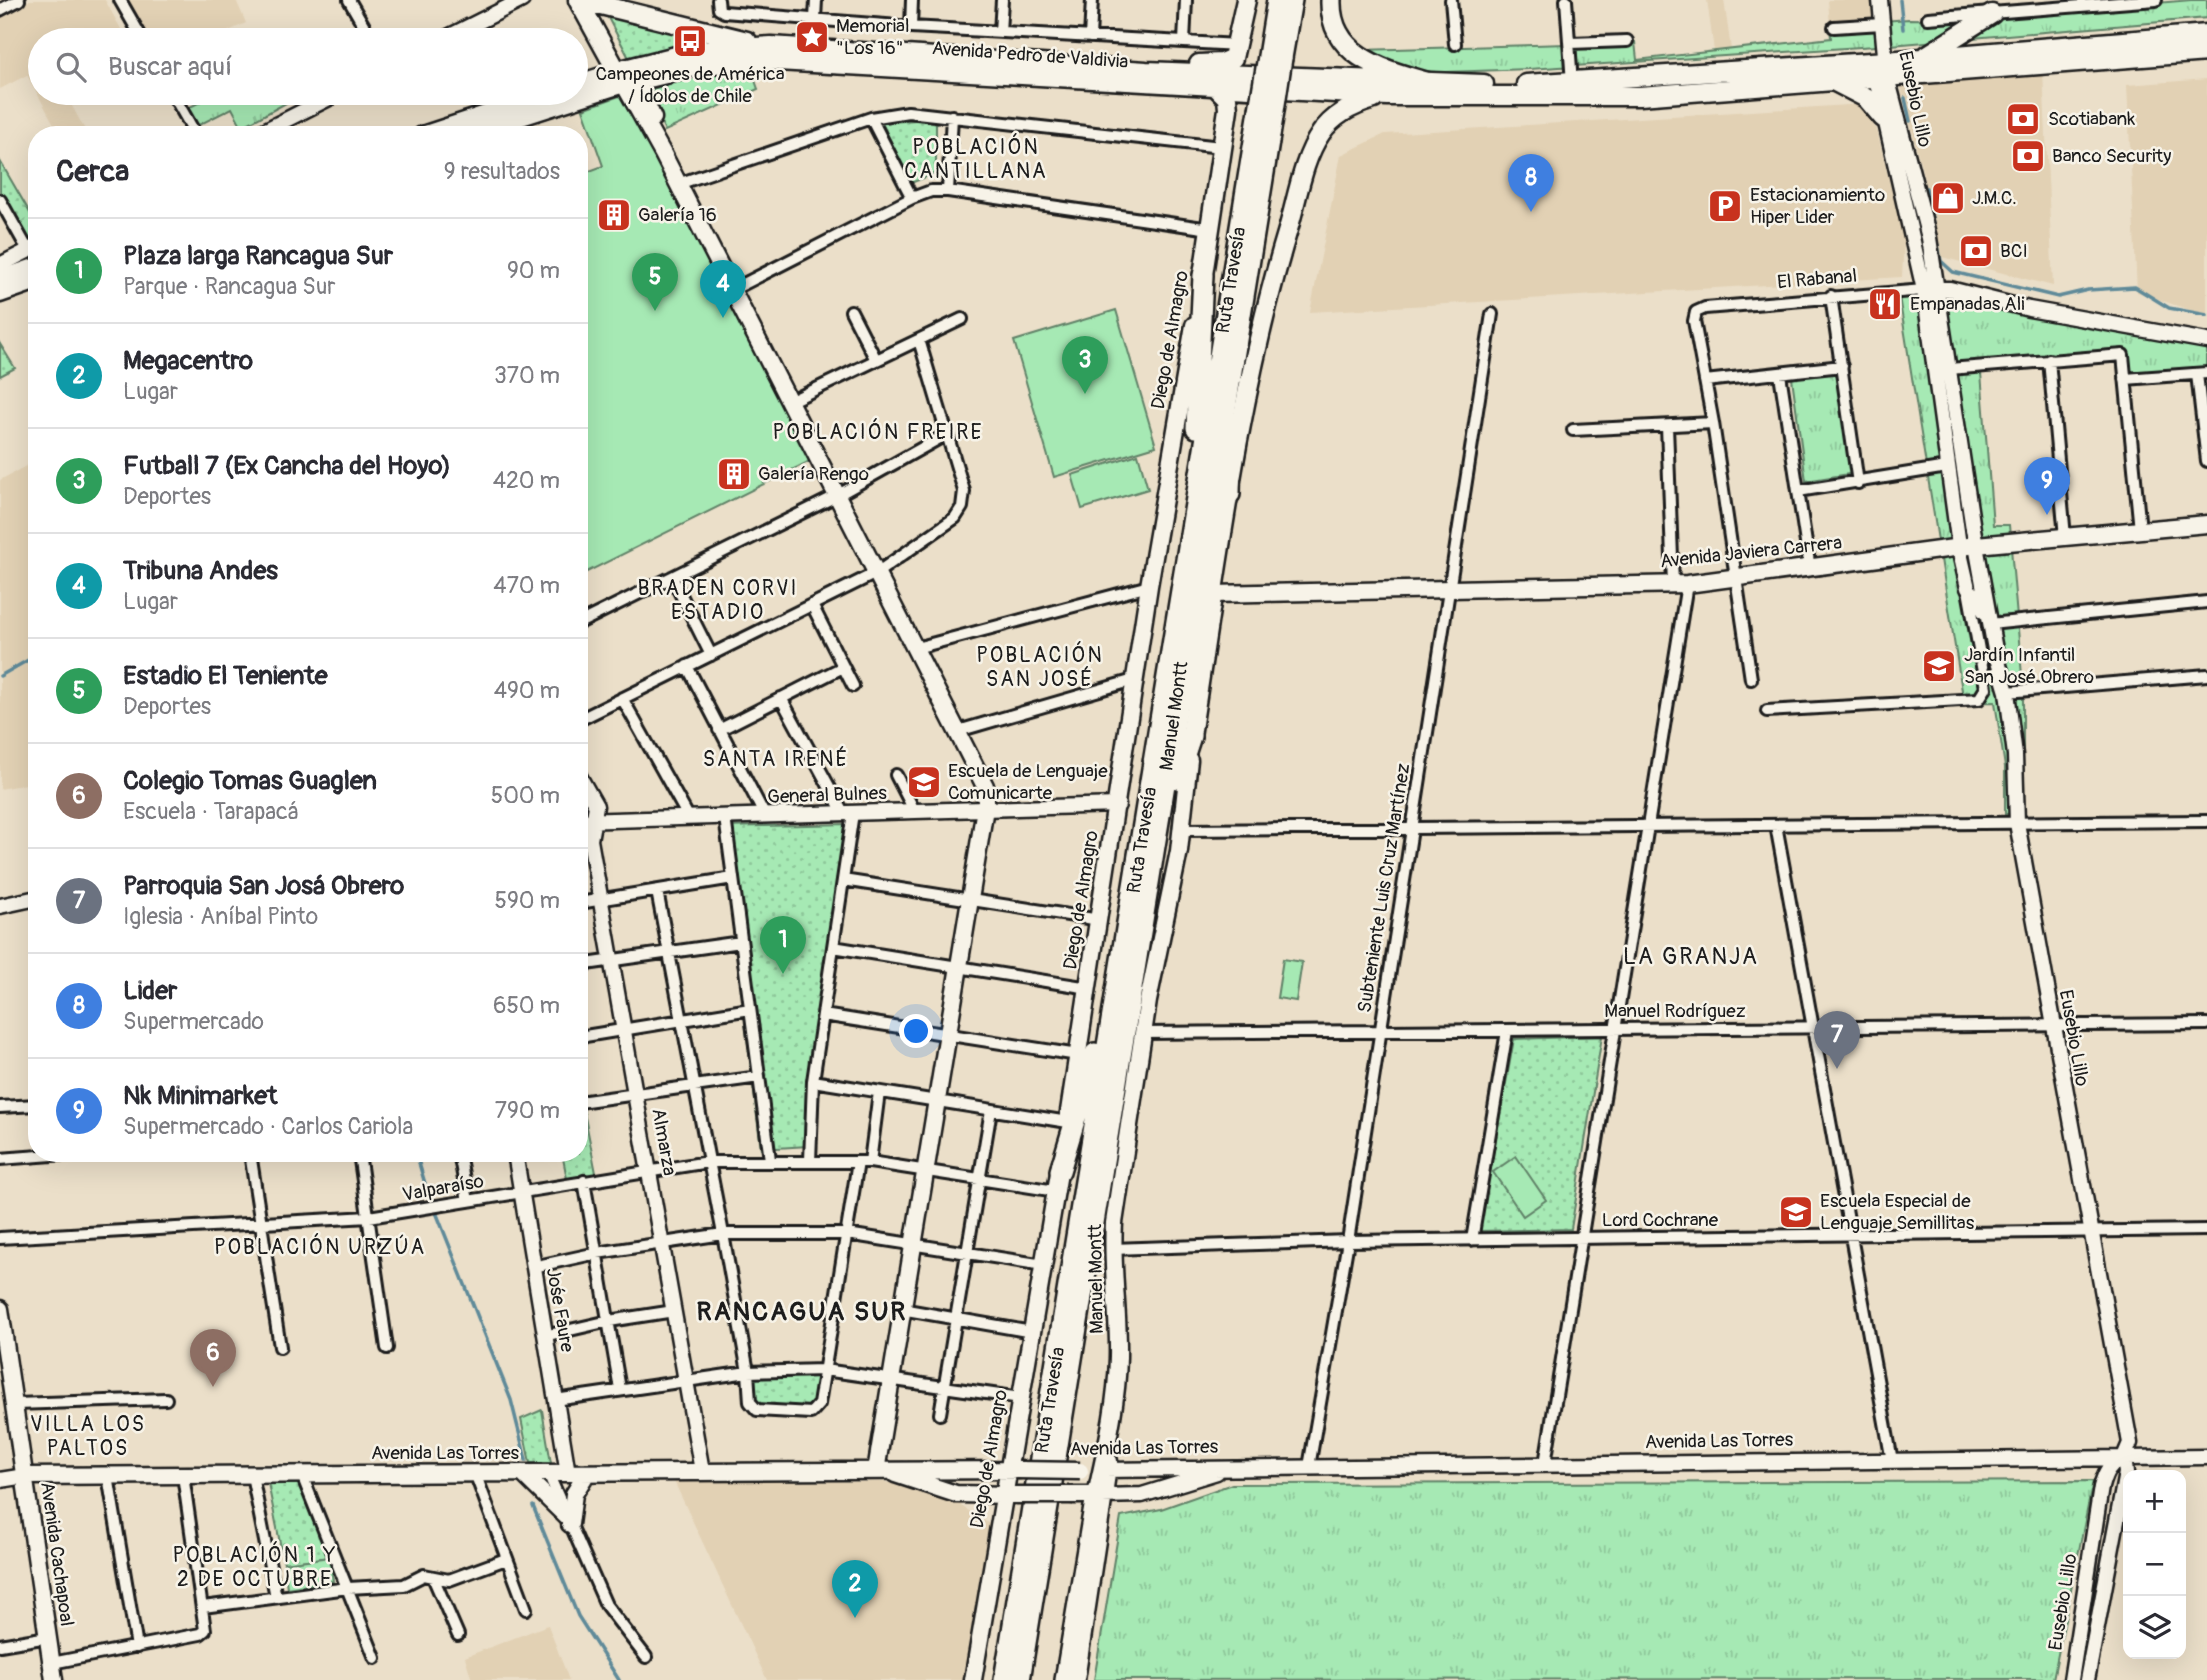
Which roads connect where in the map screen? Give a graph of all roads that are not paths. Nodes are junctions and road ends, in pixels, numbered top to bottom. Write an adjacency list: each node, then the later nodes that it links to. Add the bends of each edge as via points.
1 (19, 0): 22 (street)
2 (120, 0): 29 (street)
3 (349, 0): 30 (street)
4 (522, 0): 31 (street)
5 (816, 0): 25 (street)
6 (912, 0): 27 (street)
7 (1002, 0): 32 (street)
8 (1092, 0): 34 (street)
9 (1186, 0): 36 (street)
10 (1246, 0): 39 (main road)
11 (1277, 0): 42 (highway, Ruta Travesía)
12 (1292, 0): 42 (highway, Ruta Travesía)
13 (1331, 0): 49 (highway, via 1334,26 1352,52)
14 (1451, 0): 38 (street)
15 (1566, 0): 37 (street)
16 (1880, 0): 26 (street, Eusebio Lillo)
17 (2156, 0): 18 (street)
18 (2112, 2): 21 (street)
19 (586, 4): 40 (main road, Avenida Pedro de Valdivia); 46 (main road)
20 (719, 4): 25 (street)
21 (2050, 5): 23 (street)
22 (0, 10)
23 (1992, 14): 24 (street); 43 (main road)
24 (1928, 18)
25 (815, 19): 27 (street)
26 (1882, 24): 28 (street); 45 (street, Eusebio Lillo)
27 (911, 27): 32 (street)
28 (1834, 27)
29 (136, 28)
30 (365, 28)
31 (466, 28)
32 (1000, 32): 34 (street)
33 (2207, 34): 43 (main road)
34 (1090, 37): 36 (street)
35 (1627, 41): 37 (street)
36 (1184, 42): 39 (street)
37 (1570, 43): 50 (street)
38 (1455, 44)
39 (1238, 45): 44 (main road, via 1233,58 1214,64 1137,61)
40 (771, 46): 44 (main road, Avenida Pedro de Valdivia); 46 (main road, Avenida Pedro de Valdivia, via 696,51)
41 (2207, 52): 45 (main road)
42 (1275, 57): 59 (highway, Ruta Travesía, bridge)
43 (1922, 58): 45 (main road)
44 (1076, 66): 51 (main road, Avenida Pedro de Valdivia)
45 (1881, 69): 47 (main road); 50 (main road); 62 (street, Eusebio Lillo); 80 (street, Eusebio Lillo, via 1929,238)
46 (626, 76): 48 (main road, Avenida Pedro de Valdivia); 52 (main road, Avenida Pedro de Valdivia, via 760,60); 53 (main road, Avenida Pedro de Valdivia); 68 (main road)
47 (1832, 81): 54 (main road, via 1640,96); 62 (main road, via 1866,98)
48 (588, 82)
49 (1429, 83): 50 (main road); 51 (main road)
50 (1572, 83)
51 (1269, 84): 52 (main road, Avenida Pedro de Valdivia); 54 (main road)
52 (1217, 88): 67 (main road, Diego de Almagro, via 1227,97 1228,105)
53 (588, 90)
54 (1387, 96): 107 (main road, Manuel Montt, via 1339,115 1312,150 1263,317)
55 (180, 105): 63 (street)
56 (315, 105): 64 (street)
57 (513, 105): 65 (main road)
58 (547, 105): 66 (main road, Avenida Pedro de Valdivia)
59 (1267, 111): 95 (highway, Ruta Travesía); 109 (highway, Ruta Travesía)
60 (951, 117): 61 (street, via 908,113); 67 (street); 69 (street)
61 (870, 118): 68 (street); 70 (street)
62 (1882, 118): 80 (street, Eusebio Lillo)
63 (191, 126)
64 (274, 126)
65 (449, 126)
66 (490, 126)
67 (1221, 147): 72 (main road, Diego de Almagro)
68 (678, 184): 81 (main road)
69 (948, 191): 70 (street); 72 (street)
70 (912, 198): 81 (street)
71 (0, 200): 73 (street)
72 (1210, 229): 77 (main road, Diego de Almagro)
73 (28, 241)
74 (28, 251): 75 (street)
75 (0, 265)
76 (28, 269): 78 (main road)
77 (1203, 275): 109 (highway); 120 (main road, Diego de Almagro)
78 (0, 279)
79 (28, 284): 82 (main road)
80 (1930, 289): 83 (street, El Rabanal); 88 (street, El Rabanal); 92 (street, Eusebio Lillo); 104 (street, Eusebio Lillo)
81 (733, 290): 98 (main road)
82 (0, 295)
83 (1831, 296): 91 (street); 97 (street, El Rabanal, via 1696,312)
84 (851, 311): 89 (street)
85 (1492, 314): 121 (street, Subteniente Luis Cruz Martínez)
86 (962, 318): 87 (street)
87 (919, 340): 89 (street); 102 (street)
88 (2207, 341)
89 (876, 360): 98 (street)
90 (2049, 360): 92 (street); 96 (street, via 2123,355); 112 (street)
91 (1842, 366): 94 (street); 105 (street)
92 (1949, 369): 113 (street, Eusebio Lillo)
93 (2202, 373): 96 (street); 103 (street)
94 (1780, 374): 97 (street); 106 (street)
95 (1232, 376): 107 (highway); 163 (highway, Ruta Travesía)
96 (2125, 379): 111 (street)
97 (1705, 381): 99 (street, El Rabanal)
98 (789, 402): 108 (main road)
99 (1713, 423): 100 (street); 118 (street, El Rabanal)
100 (1667, 426): 101 (street); 119 (street)
101 (1573, 430)
102 (947, 434): 108 (street); 116 (street, via 962,485 962,508 948,524)
103 (2207, 461)
104 (1947, 467): 105 (street); 114 (street, Eusebio Lillo)
105 (1858, 483): 106 (street)
106 (1798, 491): 115 (street)
107 (1230, 494): 123 (main road, Manuel Montt)
108 (838, 495): 116 (main road); 117 (street)
109 (1195, 502): 179 (highway, Ruta Travesía)
110 (2207, 524): 111 (main road, Avenida Javiera Carrera)
111 (2140, 530): 112 (main road, Avenida Javiera Carrera)
112 (2065, 537): 113 (main road, Avenida Javiera Carrera)
113 (1976, 545): 114 (main road, Avenida Javiera Carrera); 127 (street, Eusebio Lillo)
114 (1959, 548): 115 (main road, Avenida Javiera Carrera); 122 (street, Eusebio Lillo)
115 (1810, 569): 118 (main road, Avenida Javiera Carrera)
116 (878, 572): 125 (street); 128 (main road)
117 (672, 577): 126 (street); 129 (street)
118 (1737, 579): 119 (main road, Avenida Javiera Carrera); 135 (street, El Rabanal)
119 (1680, 584): 121 (main road, Avenida Javiera Carrera); 160 (street)
120 (1149, 586): 128 (street); 136 (main road, Diego de Almagro)
121 (1452, 587): 123 (main road, Avenida Javiera Carrera); 161 (street, Subteniente Luis Cruz Martínez)
122 (1968, 588): 127 (street, Eusebio Lillo); 131 (street, Eusebio Lillo)
123 (1213, 594): 145 (main road, Manuel Montt)
124 (2207, 601): 127 (street)
125 (811, 605): 129 (street); 133 (street)
126 (588, 619)
127 (1990, 624): 130 (street, Eusebio Lillo)
128 (916, 648): 144 (main road)
129 (711, 655): 132 (street)
130 (1996, 655): 131 (street); 138 (street, Eusebio Lillo)
131 (1980, 656): 141 (street, Eusebio Lillo, via 1986,688 1979,699)
132 (687, 666): 139 (street); 143 (street)
133 (843, 667): 137 (street); 140 (street)
134 (2207, 675): 138 (street)
135 (1751, 678)
136 (1134, 680): 144 (street); 148 (main road, Diego de Almagro)
137 (853, 687)
138 (2007, 692): 158 (street, Eusebio Lillo)
139 (622, 698): 142 (street); 154 (street)
140 (781, 698): 143 (street); 151 (street)
141 (1767, 711)
142 (588, 715)
143 (719, 730): 152 (street)
144 (958, 731): 149 (main road, via 985,786)
145 (1191, 736): 162 (main road, Manuel Montt); 163 (highway)
146 (896, 775): 150 (street)
147 (588, 791): 156 (street, via 595,802)
148 (1118, 805): 149 (street, General Bulnes); 172 (main road, Diego de Almagro)
149 (984, 808): 150 (street, General Bulnes); 169 (main road)
150 (915, 812): 151 (street, General Bulnes)
151 (848, 813): 152 (street, General Bulnes); 165 (street)
152 (765, 816): 153 (street, General Bulnes)
153 (725, 817): 154 (street, General Bulnes); 164 (street)
154 (689, 818): 156 (street, General Bulnes)
155 (588, 820): 156 (street, General Bulnes)
156 (596, 820): 167 (street, Almarza, via 590,840)
157 (2207, 821): 158 (street)
158 (2017, 823): 159 (street); 185 (street, Eusebio Lillo)
159 (1776, 825): 160 (street); 186 (street)
160 (1648, 826): 161 (street); 188 (street)
161 (1412, 828): 162 (street); 189 (street, Subteniente Luis Cruz Martínez)
162 (1182, 830): 191 (main road, Manuel Montt)
163 (1158, 837): 304 (highway, Ruta Travesía)
164 (733, 878): 166 (street); 173 (street)
165 (843, 880): 169 (street); 174 (street)
166 (657, 891): 167 (street); 175 (street)
167 (603, 899): 170 (street); 176 (street, Almarza)
168 (28, 900): 171 (street)
169 (970, 900): 172 (street); 178 (main road)
170 (588, 902)
171 (0, 906)
172 (1100, 920): 180 (main road, Diego de Almagro)
173 (741, 942): 175 (street); 181 (street)
174 (833, 947): 178 (street); 182 (street)
175 (668, 951): 176 (street); 183 (street)
176 (613, 960): 177 (street); 187 (street, Almarza)
177 (588, 964)
178 (959, 967): 180 (street); 192 (main road)
179 (1118, 983): 219 (highway); 303 (highway, Ruta Travesía)
180 (1089, 988): 194 (main road, Diego de Almagro)
181 (750, 1009): 183 (street); 195 (street)
182 (823, 1015): 192 (street); 196 (street)
183 (681, 1020): 187 (street); 197 (street)
184 (2207, 1024): 185 (street, Manuel Rodríguez)
185 (2052, 1025): 186 (street, Manuel Rodríguez); 228 (street, Eusebio Lillo)
186 (1813, 1028): 188 (street, Manuel Rodríguez); 231 (street)
187 (625, 1029): 193 (street); 199 (street, Almarza)
188 (1616, 1029): 190 (street, Manuel Rodríguez); 232 (street)
189 (1379, 1030): 190 (street, Manuel Rodríguez); 191 (street, Manuel Rodríguez); 235 (street, Subteniente Luis Cruz Martínez)
190 (1507, 1031): 234 (street)
191 (1143, 1033): 238 (main road, Manuel Montt)
192 (948, 1034): 194 (street); 201 (main road)
193 (588, 1035)
194 (1078, 1055): 205 (main road, Diego de Almagro)
195 (759, 1077): 197 (street); 208 (street)
196 (813, 1081): 198 (street); 209 (street)
197 (693, 1087): 199 (street); 214 (street)
198 (879, 1092): 201 (street); 216 (street)
199 (636, 1094): 200 (street); 217 (street, Almarza)
200 (588, 1101)
201 (937, 1101): 204 (street); 218 (main road)
202 (28, 1105): 203 (street)
203 (0, 1107)
204 (991, 1110): 205 (street); 220 (street)
205 (1068, 1122): 219 (main road, Diego de Almagro)
206 (28, 1157): 207 (street)
207 (0, 1159)
208 (770, 1160): 209 (street, Valparaíso); 214 (street, Valparaíso)
209 (810, 1161): 215 (street, Valparaíso)
210 (251, 1162): 226 (street)
211 (360, 1162): 225 (street)
212 (461, 1162): 224 (street)
213 (517, 1162): 222 (street, Jośe Faure)
214 (708, 1162): 217 (street, Valparaíso); 229 (street)
215 (858, 1162): 216 (street, Valparaíso); 230 (street)
216 (870, 1162): 218 (street, Valparaíso)
217 (649, 1170): 221 (street, Valparaíso); 237 (street, Almarza)
218 (925, 1171): 220 (street, Valparaíso); 236 (main road)
219 (1060, 1171): 223 (main road, Diego de Almagro)
220 (978, 1179): 223 (street, Valparaíso); 239 (street)
221 (584, 1181): 222 (street, Valparaíso); 240 (street)
222 (523, 1192): 224 (street, Valparaíso); 242 (street, Jośe Faure)
223 (1056, 1192): 241 (main road, Diego de Almagro)
224 (468, 1201): 225 (street, Valparaíso)
225 (369, 1217): 226 (street, Valparaíso); 252 (street)
226 (261, 1222): 233 (street, Valparaíso); 251 (street)
227 (2207, 1230): 228 (street, Lord Cochrane)
228 (2089, 1232): 231 (street, Lord Cochrane); 264 (street, Eusebio Lillo, via 2130,1443)
229 (723, 1234): 230 (street); 237 (street); 254 (street)
230 (847, 1234): 236 (street); 253 (street)
231 (1850, 1234): 232 (street, Lord Cochrane); 266 (street)
232 (1581, 1237): 234 (street, Lord Cochrane); 267 (street)
233 (0, 1238)
234 (1472, 1240): 235 (street, Lord Cochrane)
235 (1348, 1241): 238 (street, Lord Cochrane); 269 (street, Subteniente Luis Cruz Martínez)
236 (912, 1244): 239 (street); 244 (main road)
237 (662, 1245): 240 (street); 245 (street, Almarza)
238 (1112, 1249): 271 (main road, Manuel Montt, via 1118,1356)
239 (965, 1253): 241 (street); 246 (street)
240 (597, 1254): 242 (street); 247 (street)
241 (1044, 1265): 249 (main road, Diego de Almagro)
242 (533, 1267): 250 (street, Jośe Faure)
243 (0, 1309): 248 (main road, Avenida Cachapoal)
244 (901, 1309): 246 (street); 256 (main road)
245 (674, 1311): 247 (street); 255 (street, Almarza)
246 (955, 1318): 249 (street); 257 (street)
247 (609, 1321): 250 (street); 258 (street)
248 (1, 1327): 262 (main road, Avenida Cachapoal)
249 (1032, 1332): 259 (main road, Diego de Almagro)
250 (544, 1336): 261 (street, Jośe Faure)
251 (280, 1347)
252 (387, 1348)
253 (824, 1370): 254 (street); 254 (street, via 817,1409 811,1413 757,1410 750,1402); 256 (street)
254 (748, 1372): 255 (street)
255 (686, 1379): 258 (street); 272 (street, Almarza)
256 (890, 1380): 257 (street); 273 (main road)
257 (944, 1388): 259 (street); 263 (street)
258 (620, 1389): 261 (street)
259 (1021, 1398): 270 (main road, Diego de Almagro)
260 (166, 1399): 262 (street)
261 (555, 1400): 277 (street, Jośe Faure)
262 (15, 1404): 282 (main road, Avenida Cachapoal)
263 (940, 1414)
264 (2124, 1457): 265 (street, Avenida Las Torres); 266 (street, Avenida Las Torres); 307 (street, Eusebio Lillo, via 2105,1472 2101,1487); 308 (street, Eusebio Lillo, via 2126,1473)
265 (2207, 1458)
266 (1892, 1461): 267 (street, Avenida Las Torres)
267 (1545, 1464): 269 (street, Avenida Las Torres)
268 (1232, 1467): 269 (street, Avenida Las Torres); 271 (street, Avenida Las Torres); 286 (street, Avenida Las Torres, via 1142,1495)
269 (1309, 1467)
270 (1014, 1470): 271 (main road, Avenida Las Torres, bridge); 273 (main road, Avenida Las Torres); 285 (main road, Diego de Almagro)
271 (1106, 1470): 286 (main road, Manuel Montt)
272 (702, 1471): 273 (main road, Avenida Las Torres); 278 (main road, Avenida Las Torres)
273 (883, 1471): 285 (main road, Avenida Las Torres, via 956,1494)
274 (475, 1473): 275 (main road, Avenida Las Torres); 281 (main road, Avenida Las Torres); 288 (street)
275 (522, 1473): 276 (main road, Avenida Las Torres); 287 (main road)
276 (548, 1473): 277 (main road, Avenida Las Torres); 287 (street)
277 (568, 1473): 278 (main road, Avenida Las Torres)
278 (587, 1473): 287 (main road, via 574,1494)
279 (183, 1475): 280 (main road, Avenida Las Torres); 283 (main road, Avenida Las Torres); 292 (street)
280 (252, 1475): 281 (main road, Avenida Las Torres); 291 (street)
281 (302, 1475): 290 (street)
282 (25, 1476): 283 (main road, Avenida Las Torres); 284 (street, Avenida Las Torres); 295 (main road, Avenida Cachapoal)
283 (108, 1476): 297 (street)
284 (0, 1480)
285 (1009, 1495): 286 (main road, Avenida Las Torres, bridge); 302 (main road, Diego de Almagro)
286 (1102, 1496): 305 (highway); 306 (street, Manuel Montt)
287 (569, 1521): 298 (street, via 606,1605)
288 (506, 1559): 289 (street, via 449,1580); 293 (street)
289 (433, 1577): 290 (street, via 418,1577 404,1585); 294 (street)
290 (348, 1588): 291 (street); 299 (street)
291 (276, 1597): 292 (street)
292 (203, 1607): 297 (street, via 205,1630 200,1634)
293 (526, 1609)
294 (458, 1635)
295 (48, 1637): 296 (street); 300 (main road, Avenida Cachapoal)
296 (0, 1645)
297 (137, 1647): 300 (street)
298 (646, 1657)
299 (375, 1658)
300 (52, 1663): 301 (main road, Avenida Cachapoal)
301 (54, 1680)
302 (974, 1680)
303 (1004, 1680)
304 (1020, 1680)
305 (1065, 1680)
306 (1077, 1680)
307 (2071, 1680)
308 (2087, 1680)

